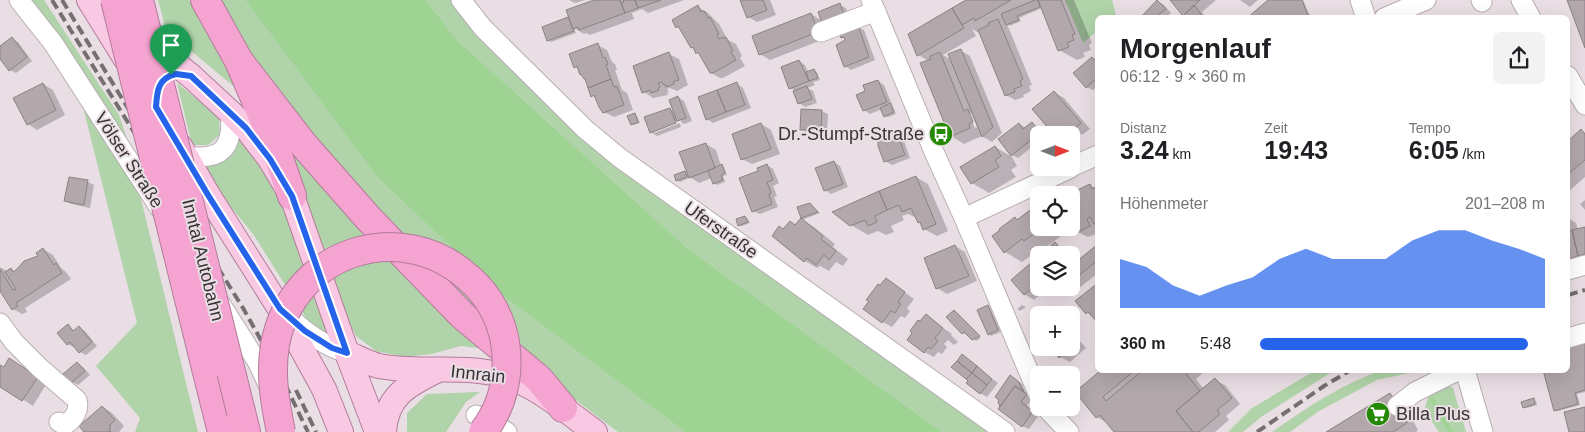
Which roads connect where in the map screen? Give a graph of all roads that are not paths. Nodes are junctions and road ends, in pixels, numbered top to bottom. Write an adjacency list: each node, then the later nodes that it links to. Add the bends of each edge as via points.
1 (18, 0): 47 (street, Völser Straße, via 58,50 258,363)
2 (89, 0): 20 (main road)
3 (110, 0): 17 (main road, via 124,23)
4 (115, 0): 45 (highway, Inntal Autobahn, bridge)
5 (139, 0): 43 (highway, Inntal Autobahn, bridge)
6 (205, 0): 16 (highway)
7 (461, 0): 53 (street, Uferstraße, via 489,34 585,129 620,158)
8 (1360, 0): 12 (street)
9 (1426, 0): 13 (street)
10 (1521, 0): 14 (street)
11 (874, 5): 15 (street); 27 (street)
12 (1365, 15)
13 (1391, 15)
14 (1530, 15)
15 (821, 32)
16 (239, 61): 26 (highway, via 272,138); 40 (highway, via 303,144 369,219 463,316 539,379)
17 (191, 76): 20 (street, via 176,74 165,78 159,88); 21 (main road)
18 (1570, 79): 19 (street)
19 (1585, 105)
20 (156, 107): 22 (main road)
21 (230, 112): 22 (street, via 230,137 222,150 208,157); 26 (main road, via 270,159)
22 (186, 156): 30 (main road)
23 (1095, 156): 24 (street)
24 (1080, 163)
25 (1052, 176): 27 (street)
26 (292, 196): 34 (main road)
27 (964, 218): 38 (street)
28 (1585, 265): 29 (street)
29 (1570, 269)
30 (280, 309): 34 (street, via 305,331 332,348); 48 (main road, via 324,389)
31 (0, 323): 42 (street, via 33,362 77,400 78,408 72,419 65,425)
32 (1585, 334): 33 (street)
33 (1570, 338)
34 (347, 353): 35 (main road, Innrain, via 377,365); 49 (main road)
35 (436, 370): 40 (main road, Innrain, via 500,374 528,386); 50 (main road, via 403,389 386,415)
36 (1453, 373): 39 (street, via 1415,392)
37 (1466, 373): 55 (street)
38 (1030, 375)
39 (1397, 406)
40 (563, 408): 52 (main road, Innrain)
41 (1054, 416): 54 (street)
42 (59, 422)
43 (243, 422)
44 (480, 423): 46 (highway, bridge, via 495,414 507,367 504,337 493,309 476,284 453,264 424,251 396,246 367,248 339,258 314,275 294,298 279,331 274,358 274,394); 51 (street)
45 (222, 432)
46 (282, 432)
47 (288, 432)
48 (341, 432)
49 (377, 432)
50 (384, 432)
51 (507, 432)
52 (595, 432)
53 (1005, 432)
54 (1069, 432)
55 (1483, 432)

